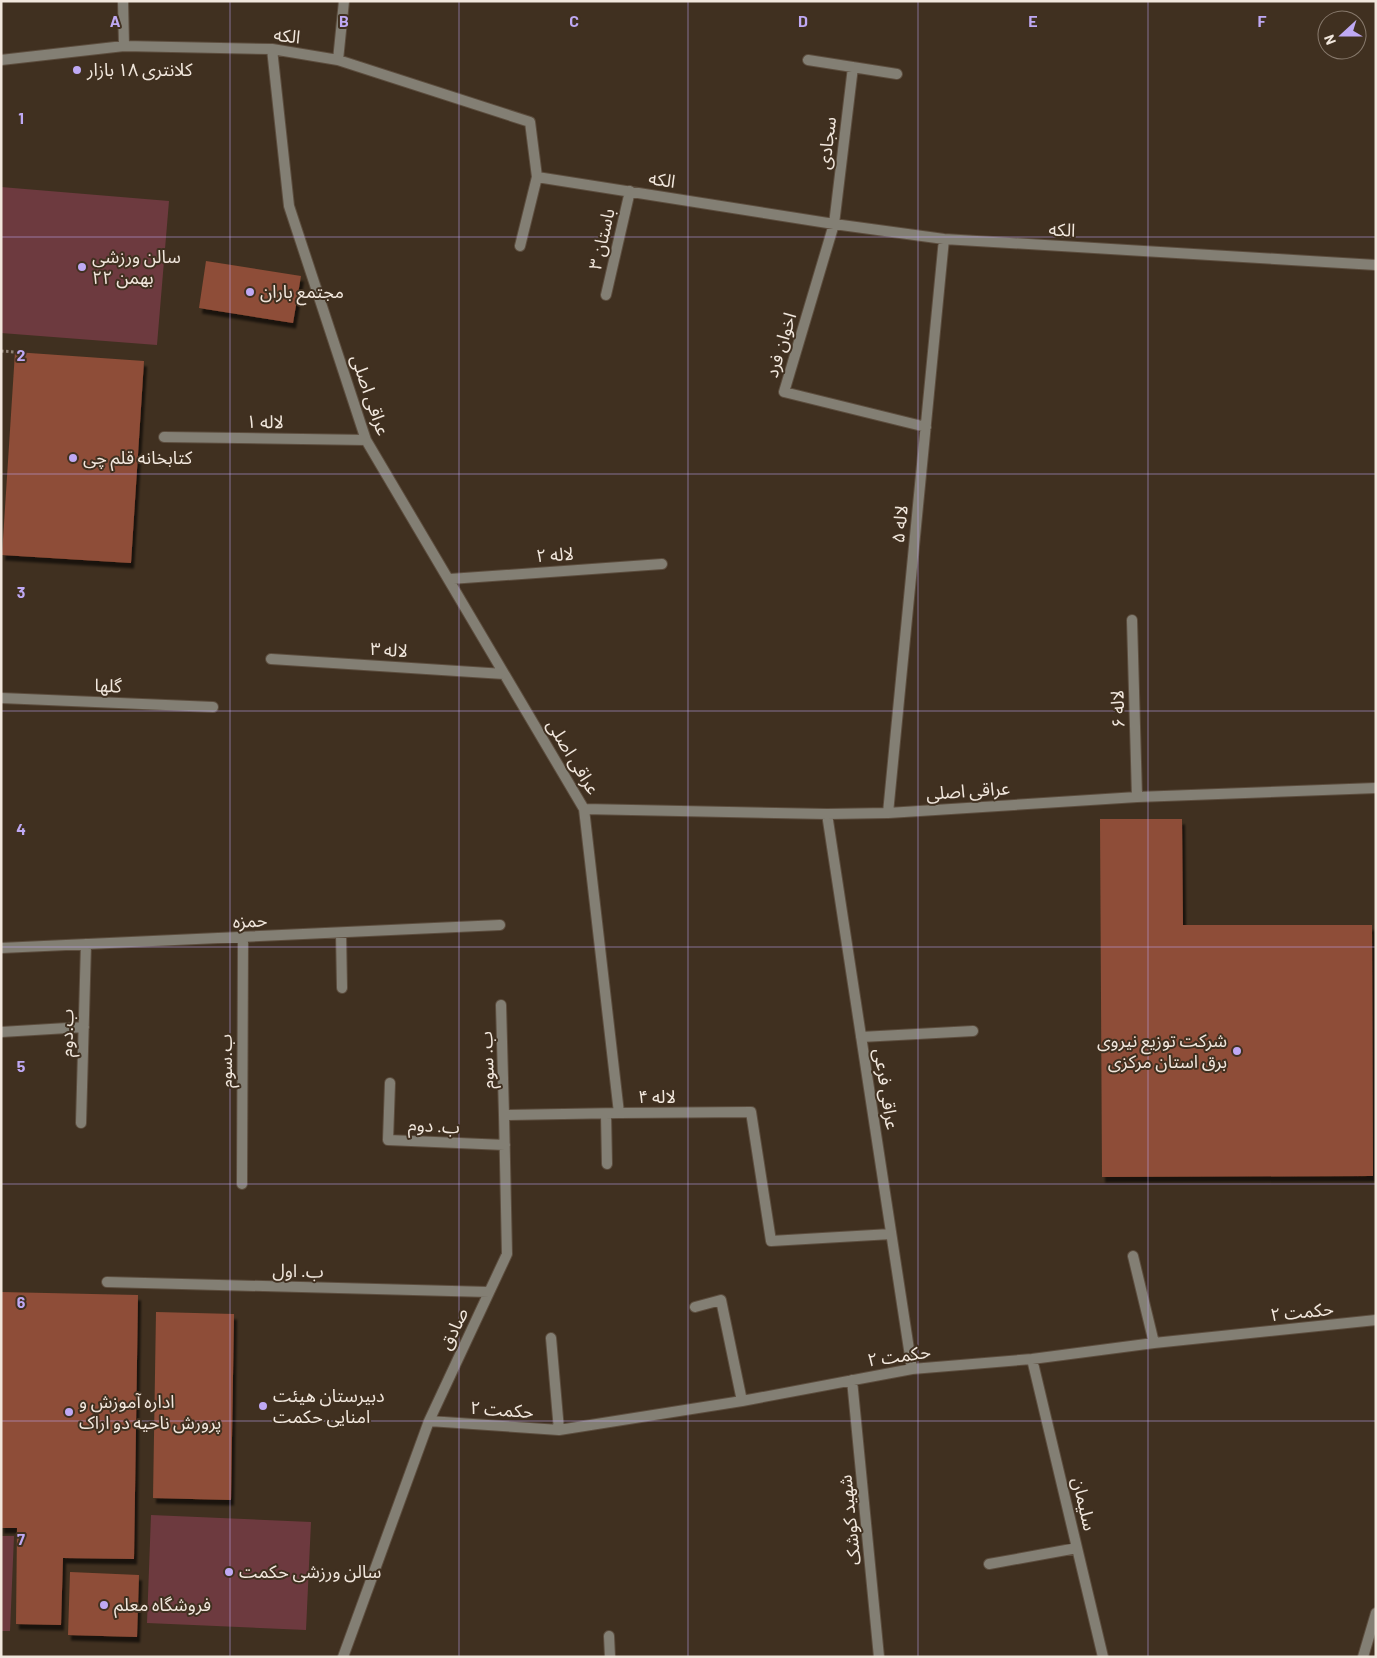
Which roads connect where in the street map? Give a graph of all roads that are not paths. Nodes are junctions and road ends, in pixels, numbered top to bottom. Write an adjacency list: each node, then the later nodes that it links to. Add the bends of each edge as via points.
1 (122, 1): 3 (street)
2 (344, 1): 6 (street)
3 (124, 46): 4 (street, الکه); 5 (street, الکه)
4 (272, 50): 6 (street, الکه); 19 (street, عراقی اصلی, via 289,206)
5 (1, 60)
6 (338, 60): 10 (street, الکه, via 530,122)
7 (808, 60): 8 (street)
8 (853, 67): 9 (street); 12 (street, سجادی)
9 (898, 74)
10 (537, 177): 11 (street, الکه); 14 (street)
11 (630, 191): 12 (street, الکه); 16 (street, باستان ۳)
12 (834, 224): 13 (street, الکه); 17 (street, اخوان فرد, via 784,392)
13 (944, 239): 15 (street, الکه); 17 (street, لاله ۵)
14 (520, 246)
15 (1376, 265)
16 (606, 295)
17 (926, 427): 30 (street, لاله ۵)
18 (164, 437): 19 (street, لاله ۱)
19 (366, 440): 21 (street, عراقی اصلی)
20 (662, 564): 21 (street, لاله ۲)
21 (450, 579): 24 (street, عراقی اصلی)
22 (1132, 620): 28 (street, لاله ۶)
23 (271, 658): 24 (street, لاله ۳)
24 (504, 674): 29 (street, عراقی اصلی)
25 (1, 698): 26 (street, گلها)
26 (213, 707)
27 (1376, 788): 28 (street, عراقی اصلی)
28 (1137, 797): 30 (street, عراقی اصلی)
29 (584, 809): 31 (street, عراقی اصلی); 44 (street, لاله ۴)
30 (888, 813): 31 (street, عراقی اصلی)
31 (827, 814): 42 (street, عراقی فرعی)
32 (500, 925): 33 (street, حمزه)
33 (341, 933): 34 (street, حمزه); 37 (street)
34 (243, 937): 35 (street, حمزه); 50 (street, ب.سوم)
35 (86, 944): 36 (street, حمزه); 39 (street, ب.دوم)
36 (1, 948)
37 (342, 988)
38 (501, 1005): 46 (street, ب. سوم)
39 (84, 1027): 41 (street); 47 (street, ب.دوم)
40 (973, 1030): 42 (street)
41 (1, 1032)
42 (861, 1037): 51 (street, عراقی فرعی)
43 (390, 1083): 48 (street, ب. دوم, via 388,1140)
44 (619, 1113): 45 (street); 51 (street, لاله ۴, via 751,1112 771,1241)
45 (606, 1114): 46 (street); 49 (street)
46 (504, 1115): 48 (street, صادق)
47 (81, 1122)
48 (505, 1145): 54 (street, صادق, via 507,1254)
49 (607, 1164)
50 (242, 1184)
51 (891, 1234): 60 (street, عراقی فرعی)
52 (1133, 1256): 58 (street)
53 (107, 1282): 54 (street, ب. اول)
54 (489, 1292): 63 (street, صادق)
55 (695, 1307): 62 (street, via 721,1300)
56 (1376, 1320): 58 (street, حکمت ۲)
57 (552, 1338): 64 (street)
58 (1154, 1343): 59 (street, حکمت ۲)
59 (1032, 1359): 60 (street, حکمت ۲); 65 (street, سلیمان)
60 (912, 1369): 61 (street, حکمت ۲)
61 (852, 1380): 62 (street, حکمت ۲); 71 (street, شهید کوشک)
62 (742, 1401): 64 (street, حکمت ۲)
63 (428, 1421): 64 (street, حکمت ۲); 69 (street, صادق)
64 (559, 1430)
65 (1078, 1548): 66 (street); 72 (street, سلیمان)
66 (989, 1564)
67 (1376, 1613): 73 (street)
68 (609, 1636): 70 (street)
69 (343, 1657)
70 (610, 1657)
71 (880, 1657)
72 (1103, 1657)
73 (1363, 1657)

